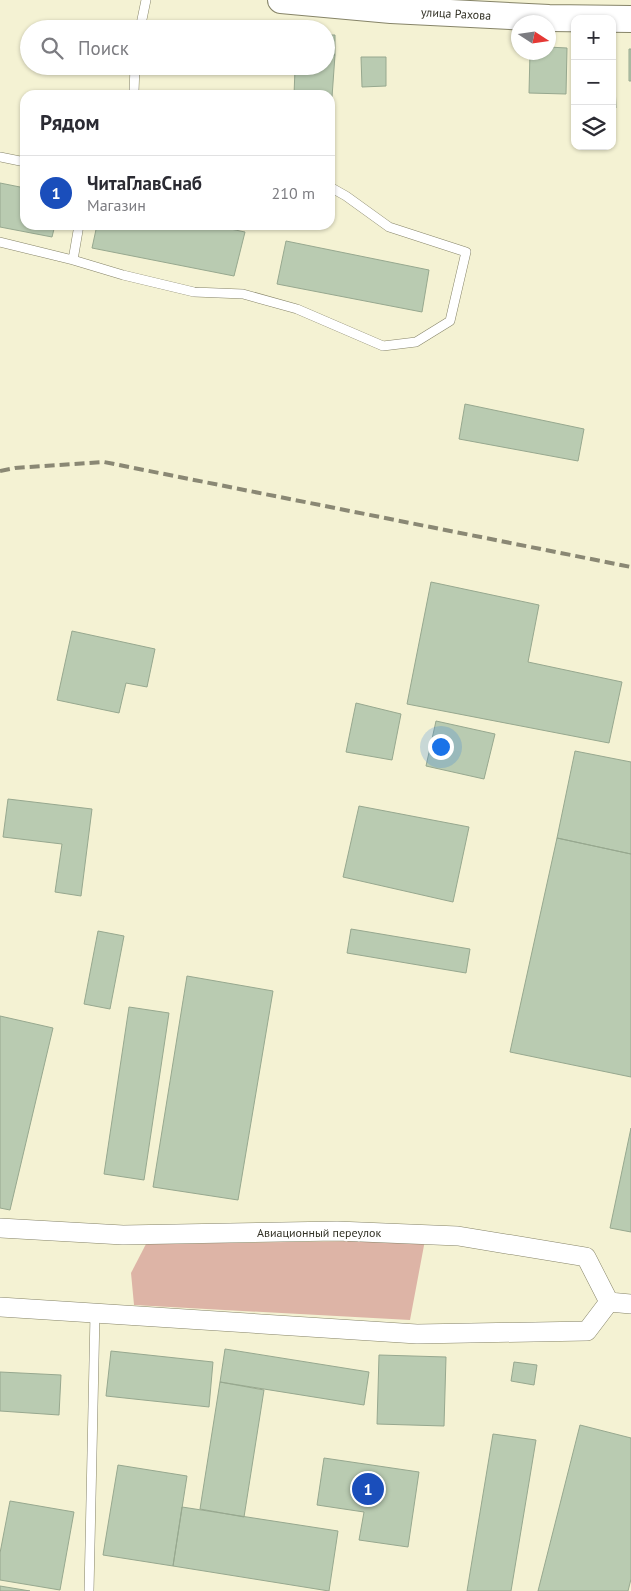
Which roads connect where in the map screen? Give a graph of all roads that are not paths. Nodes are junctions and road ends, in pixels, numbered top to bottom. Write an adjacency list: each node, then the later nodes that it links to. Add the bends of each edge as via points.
1 (146, 0): 4 (lane)
2 (281, 0): 3 (street, улица Рахова, via 392,10)
3 (631, 19)
4 (142, 20)
5 (135, 75): 6 (lane)
6 (134, 90)
7 (0, 157): 8 (lane)
8 (20, 161)
9 (335, 190): 12 (lane, via 389,227 466,252 450,321 416,342 383,346 297,309 252,296 194,292 123,276)
10 (79, 230): 12 (lane)
11 (0, 242): 12 (lane)
12 (73, 260)
13 (0, 1228): 14 (street, Авиационный переулок, via 123,1235 337,1231 458,1236 586,1257)
14 (608, 1302): 15 (street); 17 (street, via 587,1331 577,1332 417,1334)
15 (631, 1304)
16 (0, 1307): 17 (street)
17 (95, 1314): 18 (lane)
18 (90, 1591)

